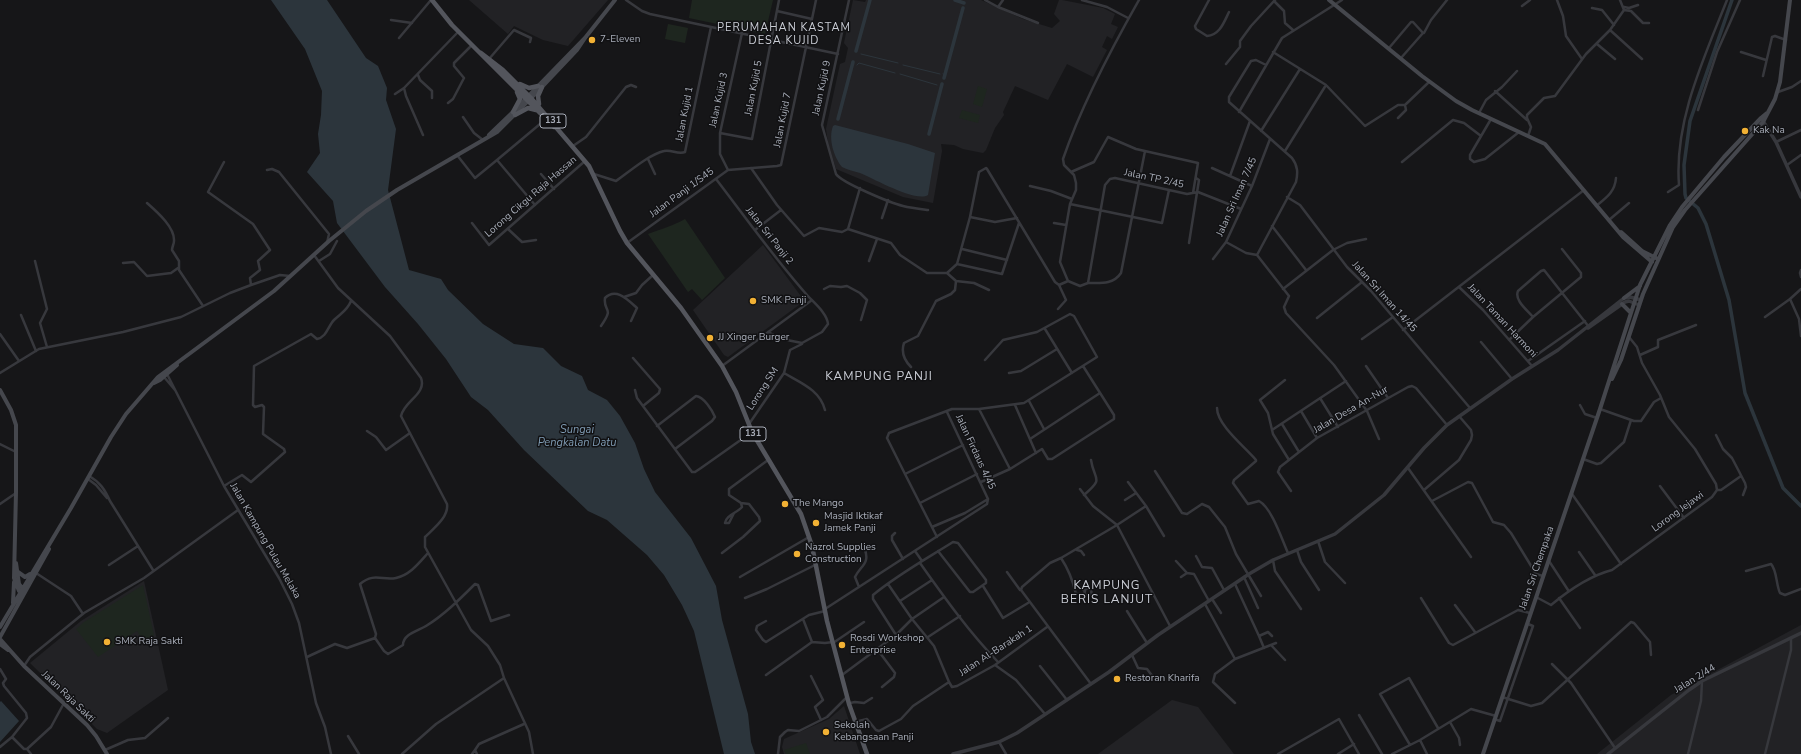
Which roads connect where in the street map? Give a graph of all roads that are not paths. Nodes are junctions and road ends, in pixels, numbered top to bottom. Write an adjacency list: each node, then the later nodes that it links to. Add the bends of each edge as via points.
1 (432, 0): 33 (street); 40 (main road)
2 (616, 0): 70 (main road)
3 (626, 0): 37 (street, via 646,13)
4 (779, 0): 28 (street, Jalan Kujid 5)
5 (816, 0): 31 (street, Jalan Kujid 7)
6 (849, 0): 53 (street, Jalan Kujid 9)
7 (985, 0): 25 (street)
8 (1003, 0): 25 (street)
9 (1082, 0): 30 (street, via 1107,7)
10 (1139, 0): 30 (street)
11 (1209, 0): 29 (street, via 1195,26 1196,29 1208,36 1215,34)
12 (1329, 0): 22 (main road)
13 (1342, 0): 22 (street)
14 (1447, 0): 42 (street)
15 (1530, 0): 24 (street)
16 (1557, 0): 56 (street, via 1566,36)
17 (1620, 0): 27 (street)
18 (1727, 0): 133 (street, via 1688,105 1678,167 1679,185)
19 (1740, 0): 81 (street, via 1717,52)
20 (1790, 0): 45 (main road)
21 (1275, 1): 38 (street, via 1283,11 1284,23); 60 (street, via 1251,26 1240,41 1240,47)
22 (1335, 5): 38 (street); 50 (main road)
23 (1638, 5): 27 (street)
24 (1522, 6)
25 (998, 7): 34 (street)
26 (1592, 8): 36 (street, via 1602,10)
27 (1624, 9): 35 (street, via 1631,11 1643,23); 36 (street)
28 (777, 10): 31 (street); 44 (street, Jalan Kujid 5)
29 (1229, 12)
30 (1128, 18): 117 (street, via 1067,146 1063,160 1065,167)
31 (812, 19): 49 (street, Jalan Kujid 7)
32 (391, 20): 33 (street)
33 (412, 23): 43 (street)
34 (1038, 23)
35 (1649, 24)
36 (1614, 25): 39 (street)
37 (711, 27): 41 (street); 107 (street, Jalan Kujid 1, via 686,151 682,154 662,151)
38 (1292, 30): 51 (street, via 1282,38)
39 (1610, 30): 48 (street); 57 (street)
40 (459, 32): 47 (main road); 64 (street)
41 (742, 33): 44 (street); 95 (street, Jalan Kujid 3)
42 (1423, 33): 50 (street, via 1411,22); 54 (street)
43 (399, 38)
44 (772, 40): 49 (street); 95 (street, Jalan Kujid 5, via 752,140)
45 (1786, 40): 59 (street, via 1773,36); 74 (main road)
46 (530, 42): 55 (street, via 530,37 514,30)
47 (473, 44): 55 (main road, 131); 78 (street, via 454,63 464,78)
48 (1597, 44): 56 (street); 58 (street)
49 (806, 48): 53 (street); 113 (street, Jalan Kujid 7, via 783,161 777,166)
50 (1388, 48): 54 (main road)
51 (1273, 52): 61 (street); 62 (street)
52 (1741, 52): 59 (street)
53 (838, 54): 128 (street, Jalan Kujid 9, via 822,126 836,176)
54 (1401, 58): 68 (main road)
55 (488, 59): 67 (main road, 131)
56 (1582, 59): 91 (street, via 1555,96 1544,98 1528,115)
57 (1642, 59)
58 (1615, 60)
59 (1766, 60): 65 (street)
60 (1226, 64)
61 (1266, 65): 82 (street); 82 (street, via 1256,60 1251,61 1229,97 1229,102)
62 (1300, 69): 69 (street); 93 (street)
63 (1517, 71): 73 (street)
64 (418, 74): 72 (street); 76 (street, via 420,80 433,92)
65 (1763, 76)
66 (1801, 81): 74 (street)
67 (513, 82): 70 (main road, via 529,88); 77 (main road, 131); 83 (main road, via 520,99)
68 (1430, 82): 79 (street); 84 (main road)
69 (1326, 85): 79 (street, via 1365,126 1398,105); 104 (street)
70 (540, 87): 77 (main road); 80 (main road)
71 (636, 87): 102 (street, via 626,87 586,137)
72 (404, 88): 75 (street); 96 (street)
73 (1495, 91): 84 (street, via 1486,100); 91 (street)
74 (1778, 92): 89 (main road)
75 (395, 94)
76 (432, 98)
77 (529, 98): 80 (main road, 131); 83 (main road)
78 (448, 104)
79 (1405, 105): 86 (street, via 1406,110)
80 (540, 110): 83 (main road, via 528,108); 87 (main road, 131); 102 (main road, 131)
81 (1698, 110)
82 (1239, 112): 90 (street)
83 (514, 114): 100 (main road)
84 (1479, 114): 88 (main road)
85 (463, 117): 100 (street)
86 (1398, 118)
87 (546, 119): 102 (main road, 131); 108 (street)
88 (1491, 119): 94 (main road); 97 (street)
89 (1762, 120): 101 (street); 144 (main road, via 1724,157)
90 (1250, 121): 93 (street); 121 (street)
91 (1528, 121): 98 (street, via 1531,127)
92 (1801, 130): 101 (street)
93 (1261, 132): 99 (street)
94 (1520, 132): 97 (street, via 1485,159 1474,162 1470,159 1470,154); 98 (main road)
95 (720, 133): 116 (street, Jalan Kujid 3, via 720,154)
96 (423, 134)
97 (1481, 136): 111 (street, via 1464,123 1453,120)
98 (1528, 136): 131 (main road, via 1545,144)
99 (1270, 139): 104 (street); 127 (street, Jalan Sri Iman 7/45)
100 (482, 140): 105 (main road)
101 (1776, 142): 112 (street)
102 (572, 146): 109 (main road, 131)
103 (1145, 151): 117 (street, via 1108,137 1094,162); 122 (street, via 1198,163); 125 (street)
104 (1286, 151): 135 (street, via 1296,162 1298,172 1296,182)
105 (457, 155): 108 (street, via 475,178); 167 (main road, via 397,190)
106 (1801, 155): 112 (street)
107 (648, 159): 119 (street, Jalan Kujid 1, via 616,181); 120 (street)
108 (497, 160): 142 (street)
109 (585, 161): 119 (main road, 131); 129 (street, Lorong Cikgu Raja Hassan)
110 (224, 162): 198 (street, via 208,192 253,224 270,250 258,261 260,270 250,278)
111 (1402, 162)
112 (1787, 165): 136 (street)
113 (751, 168): 116 (street, Jalan Panji 1/S45); 146 (street)
114 (1212, 168): 121 (street)
115 (267, 170): 167 (street, via 279,172 329,234)
116 (728, 170): 124 (street, Jalan Panji 1/S45)
117 (1072, 172): 137 (street, via 1076,190)
118 (541, 174): 129 (street)
119 (594, 174): 169 (main road, 131)
120 (655, 174)
121 (1230, 176): 127 (street)
122 (1196, 178): 132 (street, via 1199,179); 134 (street)
123 (1616, 178): 143 (street, via 1614,188)
124 (716, 179): 161 (street, Jalan Sri Panji 2); 169 (street, Jalan Panji 1/S45)
125 (1138, 184): 130 (street, Jalan TP 2/45); 148 (street, Jalan TP 2/45, via 1115,178 1108,180); 149 (street)
126 (1030, 186): 137 (street)
127 (1252, 186): 145 (street, Jalan Sri Iman 7/45)
128 (860, 188): 138 (street, Jalan Kujid 9); 160 (street)
129 (554, 189): 142 (street, Lorong Cikgu Raja Hassan)
130 (1169, 190): 134 (street, Jalan TP 2/45); 149 (street, via 1162,223)
131 (1584, 190): 143 (main road); 200 (street)
132 (1197, 192): 134 (street, Jalan TP 2/45); 145 (street); 170 (street)
133 (1668, 192)
134 (1193, 193)
135 (1287, 197): 158 (street); 173 (street, Jalan Sri Iman 14/45, via 1300,205)
136 (1801, 197)
137 (1072, 199): 141 (street)
138 (888, 200): 147 (street, Jalan Kujid 9, via 902,206); 151 (street)
139 (147, 203): 187 (street, via 164,219 174,236 172,250 179,261)
140 (1629, 203): 153 (street)
141 (1070, 204): 148 (street); 157 (street)
142 (535, 205): 159 (street, Lorong Cikgu Raja Hassan)
143 (1596, 206): 153 (main road)
144 (1684, 207): 176 (main road, via 1670,225); 177 (main road)
145 (1241, 209): 168 (street, Jalan Sri Iman 7/45)
146 (781, 210): 160 (street, via 806,236 819,228 842,232); 161 (street)
147 (928, 210)
148 (1101, 210): 149 (street); 197 (street)
149 (1131, 216): 197 (street, via 1120,274 1108,283)
150 (970, 217): 152 (street, via 994,222); 152 (street, via 979,172 984,168); 171 (street)
151 (882, 218)
152 (1017, 218): 155 (street)
153 (1609, 220): 162 (main road)
154 (472, 223): 159 (street, Lorong Cikgu Raja Hassan, via 489,245)
155 (1019, 223): 178 (street); 199 (street)
156 (1054, 223): 157 (street)
157 (1066, 225): 195 (street, via 1060,262)
158 (1272, 226): 175 (street); 188 (street)
159 (508, 229): 165 (street, via 522,242)
160 (848, 229): 163 (street)
161 (755, 230): 211 (street, Jalan Sri Panji 2)
162 (1619, 231): 176 (main road, via 1642,251); 183 (main road)
163 (877, 239): 182 (street); 190 (street, via 892,243 900,255 927,273)
164 (1366, 239): 173 (street, via 1347,243)
165 (536, 240)
166 (337, 241): 181 (street, via 330,254)
167 (328, 242): 174 (main road)
168 (1226, 242): 175 (street, via 1246,253); 179 (street, Jalan Sri Iman 7/45)
169 (627, 243): 191 (main road, 131)
170 (1189, 243)
171 (962, 249): 178 (street); 185 (street)
172 (1562, 249): 206 (street, via 1582,274)
173 (1333, 250): 188 (street); 196 (street, Jalan Sri Iman 14/45)
174 (314, 255): 181 (street); 192 (main road)
175 (1257, 255): 203 (street)
176 (1654, 257): 177 (main road); 183 (main road)
177 (1659, 259): 186 (main road)
178 (1007, 260): 185 (street, via 1001,274)
179 (1213, 260)
180 (34, 261): 245 (street, via 47,309 40,323)
181 (319, 261): 212 (street, via 338,288)
182 (870, 261)
183 (1651, 262): 186 (main road); 201 (main road)
184 (123, 263): 187 (street, via 134,262 147,276 171,273)
185 (957, 264): 190 (street)
186 (1656, 265): 213 (main road)
187 (178, 268): 216 (street)
188 (1306, 270): 203 (street)
189 (1801, 270): 193 (street)
190 (947, 273): 194 (street)
191 (653, 275): 207 (street, via 636,293); 253 (main road, 131, via 686,314)
192 (292, 276): 198 (street, via 280,275); 262 (main road)
193 (1801, 277)
194 (956, 281): 205 (street, via 974,283); 256 (street, via 955,290 936,301 918,336 904,343 903,352)
195 (1068, 281): 197 (street, via 1080,286); 199 (street)
196 (1362, 282): 220 (street, Jalan Sri Iman 14/45); 223 (street)
197 (1088, 283)
198 (251, 285): 216 (street)
199 (1059, 285): 217 (street, via 1066,300)
200 (1459, 286): 232 (street); 241 (street, Jalan Taman Harmoni)
201 (1640, 286): 208 (main road); 209 (main road)
202 (824, 289): 224 (street, via 830,286 847,286 860,293 867,300)
203 (1283, 289): 265 (street, via 1289,296 1284,307 1286,313 1323,351)
204 (1801, 289): 210 (street)
205 (989, 290)
206 (1562, 293): 221 (street); 221 (street, via 1546,272 1541,271 1516,295); 226 (street)
207 (624, 297): 225 (street, via 637,308); 229 (street, via 615,293 605,298 608,314)
208 (1624, 298): 209 (street); 230 (street)
209 (1635, 298): 213 (street); 214 (main road)
210 (1790, 299): 222 (street); 236 (street, via 1799,319)
211 (812, 300): 227 (street, Jalan Sri Panji 2); 233 (street)
212 (351, 301): 297 (street, via 390,336 421,378 421,389 402,410 400,416); 321 (street, via 348,309 335,319 324,336 317,339 311,334 254,366 253,405 264,406 263,434 285,452 250,482 242,475)
213 (1640, 302): 214 (street); 237 (main road)
214 (1634, 303): 215 (street, via 1629,301); 218 (main road)
215 (1622, 304): 218 (main road); 230 (street)
216 (203, 306): 245 (street, via 181,317)
217 (1058, 309)
218 (1630, 312): 266 (main road)
219 (21, 315): 247 (street)
220 (1393, 317): 232 (street, Jalan Sri Iman 14/45); 239 (street)
221 (1533, 317): 241 (street)
222 (1765, 317)
223 (1317, 318)
224 (861, 320)
225 (631, 321)
226 (1585, 321): 230 (street); 234 (street)
227 (828, 324): 243 (street, Lorong SM, via 822,332)
228 (1696, 325): 248 (street, via 1658,340 1657,347)
229 (601, 326)
230 (1589, 327): 238 (street)
231 (1046, 329): 246 (street); 250 (street, via 1004,340); 254 (street, via 1069,314 1073,315 1097,357)
232 (1403, 330): 278 (street, Jalan Sri Iman 14/45)
233 (768, 332): 243 (street, via 782,339); 253 (street)
234 (1570, 332): 238 (street); 240 (street)
235 (0, 334): 251 (street)
236 (1801, 336)
237 (1629, 337): 248 (street, Lorong Jejawi, via 1637,346); 266 (main road)
238 (1574, 338): 244 (street)
239 (1362, 339)
240 (1560, 339): 244 (street); 252 (street)
241 (1509, 340): 252 (street, Jalan Taman Harmoni)
242 (1480, 342): 263 (street)
243 (802, 343): 260 (street, Lorong SM, via 790,350)
244 (1565, 345): 257 (street)
245 (47, 347): 247 (street)
246 (1057, 349): 258 (street); 261 (street, via 1022,371)
247 (36, 350): 251 (street)
248 (1640, 355): 272 (street, Lorong Jejawi)
249 (633, 358): 276 (street, via 660,389 659,393)
250 (985, 360)
251 (19, 361): 259 (street)
252 (1528, 361): 257 (street, Jalan Taman Harmoni)
253 (722, 366): 289 (main road, 131)
254 (1083, 366): 258 (street); 269 (street)
255 (1366, 366): 271 (street)
256 (911, 367)
257 (1533, 367): 263 (street)
258 (1072, 372): 273 (street)
259 (0, 373)
260 (784, 373): 281 (street, via 816,392); 289 (street, Lorong SM)
261 (1009, 373)
262 (165, 374): 318 (main road, via 126,414); 321 (street, Jalan Kampung Pulau Melaka)
263 (1512, 379): 278 (street)
264 (1285, 380): 294 (street, via 1260,400 1268,414)
265 (1346, 381): 270 (street); 283 (street)
266 (1607, 388): 280 (main road, Jalan Sri Chempaka)
267 (0, 390): 305 (main road, via 16,425)
268 (635, 390): 276 (street)
269 (1100, 393): 293 (street); 306 (street, via 1114,415 1113,420 1052,459 1048,459 1042,449)
270 (1320, 398): 282 (street); 292 (street)
271 (1388, 398): 283 (street, Jalan Desa An-Nur); 290 (street, Jalan Desa An-Nur, via 1412,386)
272 (1661, 398): 287 (street, via 1654,402 1644,419); 325 (street, Lorong Jejawi, via 1669,417 1695,449)
273 (1029, 401): 274 (street); 293 (street)
274 (1015, 405): 279 (street); 300 (street)
275 (1580, 405): 286 (street, via 1585,414)
276 (643, 406): 291 (street)
277 (1217, 408): 358 (street, via 1217,414 1234,437 1256,460 1233,483 1248,504 1259,501 1264,504)
278 (1470, 408): 285 (street)
279 (979, 409): 284 (street, via 953,409); 313 (street)
280 (1600, 409): 286 (main road, Jalan Sri Chempaka); 287 (street)
281 (825, 410)
282 (1301, 411): 288 (street); 299 (street)
283 (1367, 411): 292 (street, Jalan Desa An-Nur); 301 (street)
284 (947, 412): 303 (street, Jalan Firdaus 4/45); 315 (street, via 887,435)
285 (1459, 416): 290 (street); 324 (street, via 1470,430 1471,440 1459,460)
286 (1597, 418): 308 (main road, Jalan Sri Chempaka)
287 (1630, 420): 308 (street, via 1624,443 1600,464)
288 (1282, 424): 294 (street); 307 (street)
289 (749, 425): 296 (main road, 131)
290 (1447, 425): 312 (street)
291 (657, 426): 304 (street); 304 (street, via 696,396 700,396 713,412 715,417 712,421)
292 (1338, 427): 299 (street, Jalan Desa An-Nur)
293 (1044, 429): 300 (street)
294 (1272, 430): 311 (street)
295 (367, 431): 297 (street, via 376,437 386,450)
296 (752, 432): 304 (street, via 695,472 691,471); 309 (main road, 131)
297 (410, 434): 355 (street, via 448,510 425,537)
298 (1716, 434): 317 (street)
299 (1317, 438): 307 (street, Jalan Desa An-Nur)
300 (1030, 439): 306 (street)
301 (1379, 439)
302 (0, 444): 305 (street)
303 (963, 445): 315 (street); 316 (street, Jalan Firdaus 4/45)
304 (675, 449)
305 (16, 452): 327 (main road)
306 (1036, 452): 313 (street)
307 (1299, 452): 311 (street, Jalan Desa An-Nur)
308 (1583, 458): 330 (main road, Jalan Sri Chempaka)
309 (768, 460): 335 (street, via 729,489 734,500); 346 (main road, 131, via 797,507)
310 (1091, 460): 329 (street, via 1097,481 1096,485)
311 (1289, 460): 326 (street, Jalan Desa An-Nur, via 1278,468 1278,472)
312 (1408, 468): 324 (street); 348 (street, via 1371,507 1335,534)
313 (1010, 469): 319 (street)
314 (1155, 471): 378 (street, via 1182,513 1187,514 1202,504 1209,507 1224,528)
315 (906, 474): 336 (street)
316 (977, 474): 319 (street, Jalan Firdaus 4/45); 336 (street)
317 (1741, 476): 325 (street, via 1721,490); 331 (street, via 1746,485)
318 (88, 477): 349 (street, via 100,484); 376 (main road)
319 (981, 482): 332 (street, Jalan Firdaus 4/45)
320 (1128, 482): 328 (street)
321 (224, 486): 339 (street, Jalan Kampung Pulau Melaka)
322 (1660, 486): 341 (street)
323 (1080, 489): 329 (street)
324 (1424, 490): 334 (street)
325 (1717, 490): 341 (street, Lorong Jejawi, via 1712,497)
326 (1291, 491)
327 (16, 492): 337 (street); 363 (main road)
328 (1136, 493): 333 (street); 338 (street)
329 (1084, 494): 342 (street, via 1093,506)
330 (1571, 494): 367 (main road, Jalan Sri Chempaka); 370 (street)
331 (1743, 495)
332 (988, 499): 343 (street, via 965,513); 347 (street, via 987,504)
333 (1125, 500)
334 (1432, 501): 362 (street); 380 (street, via 1468,482 1472,483 1493,522 1504,525 1515,538 1536,574)
335 (741, 503): 340 (street, via 740,509); 357 (street, via 748,504 760,518 760,522)
336 (920, 503): 343 (street)
337 (0, 504)
338 (1146, 506): 342 (street); 345 (street)
339 (238, 510): 373 (street); 449 (street, Jalan Kampung Pulau Melaka, via 291,601)
340 (734, 513)
341 (1684, 518): 370 (street, Lorong Jejawi)
342 (1116, 525): 350 (street); 425 (street)
343 (932, 527): 347 (street)
344 (895, 533): 364 (street, via 892,540)
345 (1164, 536)
346 (810, 537): 369 (main road, 131); 381 (street)
347 (937, 537): 353 (street)
348 (1318, 541): 352 (street); 387 (street, via 1325,562)
349 (138, 546): 371 (street); 373 (street)
350 (1076, 549): 359 (street); 361 (street)
351 (865, 550): 391 (street, via 867,560 855,577)
352 (1297, 550): 358 (street); 395 (street, via 1301,562)
353 (915, 551): 364 (street); 368 (street)
354 (938, 551): 368 (street); 390 (street, via 970,592); 390 (street, via 957,542 986,580)
355 (428, 552): 406 (street); 437 (street, via 414,569 397,578 376,576 360,584 376,634)
356 (1579, 552): 379 (street)
357 (722, 553)
358 (1288, 553): 366 (street)
359 (1084, 555)
360 (1196, 556): 394 (street, via 1202,567 1212,568)
361 (1061, 558): 389 (street); 393 (street, via 1050,563)
362 (1471, 558)
363 (15, 559): 372 (main road); 384 (main road)
364 (903, 559): 391 (street)
365 (1176, 560): 377 (street)
366 (1273, 560): 378 (street); 412 (street, via 1275,571)
367 (1549, 560): 380 (main road, Jalan Sri Chempaka); 396 (street)
368 (921, 562): 385 (street); 388 (street)
369 (817, 564): 401 (street); 413 (main road, 131)
370 (1621, 564): 379 (street, Lorong Jejawi, via 1612,570)
371 (109, 565)
372 (17, 570): 376 (main road, via 25,577); 397 (main road)
373 (153, 570): 416 (street)
374 (1746, 571): 392 (street, via 1771,564 1780,593 1785,595)
375 (1008, 572): 393 (street)
376 (34, 573): 397 (main road); 416 (street, via 71,596)
377 (1187, 573): 382 (street); 404 (street, via 1194,574)
378 (1249, 574): 383 (street); 398 (street)
379 (1595, 575): 396 (street, Lorong Jejawi)
380 (1543, 576): 400 (main road, Jalan Sri Chempaka)
381 (740, 577)
382 (1181, 577)
383 (1244, 577): 386 (street); 411 (street)
384 (14, 578): 397 (main road); 410 (main road)
385 (932, 580): 399 (street); 405 (street)
386 (1235, 583): 394 (street); 433 (street)
387 (1344, 583)
388 (888, 584): 405 (street); 432 (street, via 872,598)
389 (1075, 584): 389 (street, via 1085,593 1076,594)
390 (983, 586): 407 (street, via 1003,618)
391 (860, 587): 413 (street)
392 (1801, 589)
393 (1021, 590): 407 (street)
394 (1224, 590): 404 (street)
395 (1319, 590)
396 (1568, 590): 403 (street, Lorong Jejawi)
397 (23, 591): 410 (main road); 429 (main road)
398 (1261, 596)
399 (944, 597): 419 (street); 421 (street)
400 (1536, 597): 403 (street, via 1551,605); 417 (main road, Jalan Sri Chempaka)
401 (745, 598)
402 (1421, 598): 430 (street, via 1452,644)
403 (1560, 598): 428 (street)
404 (1211, 600): 408 (street); 415 (street)
405 (900, 601): 421 (street)
406 (456, 603): 418 (street, via 477,584 491,621); 437 (street, via 426,626 411,633 403,641 403,645 387,654); 462 (street, via 471,630 484,641 497,660)
407 (1028, 603): 426 (street)
408 (1205, 604): 425 (street); 450 (street)
409 (1455, 605): 430 (street)
410 (13, 606): 427 (main road)
411 (1258, 608)
412 (1301, 609)
413 (825, 610): 420 (street); 440 (main road, 131)
414 (1127, 611): 441 (street)
415 (1221, 613)
416 (83, 614): 455 (street, via 30,658)
417 (1530, 614): 424 (main road, Jalan Sri Chempaka); 430 (street, via 1518,610)
418 (509, 615)
419 (960, 616): 435 (street); 452 (street, via 980,644)
420 (803, 619): 422 (street, via 766,642 756,629); 439 (street)
421 (912, 619): 432 (street); 435 (street)
422 (766, 621)
423 (864, 622): 440 (street)
424 (1527, 623): 469 (main road, Jalan Sri Chempaka); 471 (street, via 1533,626)
425 (1170, 626): 441 (street)
426 (1047, 627): 452 (street, Jalan Al-Barakah 1); 466 (street)
427 (0, 628)
428 (1580, 628)
429 (3, 632): 436 (main road); 444 (main road)
430 (1475, 632)
431 (1801, 633): 438 (street, Jalan 2/44)
432 (896, 635): 446 (street)
433 (1259, 636): 434 (street, via 1268,632); 445 (street)
434 (1272, 636)
435 (928, 637): 465 (street)
436 (0, 638): 444 (main road, Jalan Raja Sakti)
437 (375, 638): 449 (street, via 347,648 334,644)
438 (1791, 638): 464 (street, Jalan 2/44); 518 (street, via 1791,650)
439 (812, 642): 440 (street); 458 (street)
440 (833, 642): 459 (main road, 131)
441 (1147, 643): 447 (street)
442 (1276, 643): 443 (street)
443 (1271, 645): 445 (street); 451 (street)
444 (3, 646): 455 (main road, Jalan Raja Sakti)
445 (1264, 648): 450 (street)
446 (877, 649): 459 (street); 467 (street, via 895,673)
447 (1132, 654): 461 (street, via 1138,668 1146,669); 466 (street)
448 (1651, 655): 463 (street, via 1649,642 1631,622)
449 (307, 657): 499 (street, Jalan Kampung Pulau Melaka, via 316,703)
450 (1235, 660): 474 (street, via 1215,674 1213,680)
451 (1285, 660)
452 (998, 662): 453 (street, Jalan Al-Barakah 1)
453 (994, 664): 465 (street, Jalan Al-Barakah 1, via 957,686 952,686); 476 (street, via 1016,680)
454 (1552, 664): 463 (street)
455 (24, 666): 473 (main road, Jalan Raja Sakti)
456 (1040, 666): 472 (street)
457 (0, 669): 486 (street, via 6,679 4,686 27,716)
458 (766, 675)
459 (842, 675): 468 (main road, 131)
460 (811, 676): 480 (street, via 823,700 815,707)
461 (1153, 677)
462 (504, 678): 483 (street); 501 (street, via 436,724)
463 (1567, 680): 471 (street, via 1536,706); 493 (street)
464 (1702, 681): 493 (street, Jalan 2/44); 517 (street, via 1701,701)
465 (949, 682): 481 (street, via 913,706 901,719 879,731 867,719)
466 (1091, 684): 472 (street)
467 (882, 687)
468 (847, 697): 475 (main road, 131); 480 (street, via 829,716)
469 (1502, 697): 471 (street); 479 (main road, Jalan Sri Chempaka)
470 (872, 698): 475 (street, via 864,703)
471 (1508, 699): 479 (street, via 1500,721)
472 (1067, 700): 476 (street)
473 (64, 702): 494 (street, via 51,727); 496 (main road, Jalan Raja Sakti, via 87,725)
474 (1235, 703)
475 (849, 704): 481 (main road, 131)
476 (1045, 715): 488 (street)
477 (1359, 715): 512 (street)
478 (168, 718): 496 (street, via 145,738 128,740)
479 (1495, 718): 482 (street, via 1471,709); 515 (main road, Jalan Sri Chempaka)
480 (821, 720): 505 (street, via 799,731 785,732 780,737)
481 (855, 722): 506 (main road, 131)
482 (1450, 722): 484 (street); 491 (street)
483 (524, 724): 495 (street, via 479,744); 504 (street)
484 (1438, 728): 487 (street); 490 (street, via 1409,678 1380,694)
485 (348, 736): 500 (street)
486 (12, 737): 492 (street); 494 (street)
487 (1420, 740): 490 (street); 514 (street)
488 (999, 742): 497 (street); 508 (street)
489 (1354, 744): 509 (street, via 1339,719); 510 (street); 511 (street)
490 (1410, 745): 513 (street)
491 (1460, 745)
492 (0, 747)
493 (1615, 748): 516 (street, Jalan 2/44)
494 (27, 749): 498 (street)
495 (475, 750): 502 (street); 503 (street)
496 (106, 752)
497 (971, 752): 507 (street)
498 (30, 754)
499 (331, 754)
500 (359, 754)
501 (402, 754)
502 (472, 754)
503 (477, 754)
504 (534, 754)
505 (778, 754)
506 (867, 754)
507 (954, 754)
508 (1006, 754)
509 (1278, 754)
510 (1338, 754)
511 (1359, 754)
512 (1382, 754)
513 (1392, 754)
514 (1427, 754)
515 (1483, 754)
516 (1608, 754)
517 (1688, 754)
518 (1766, 754)

